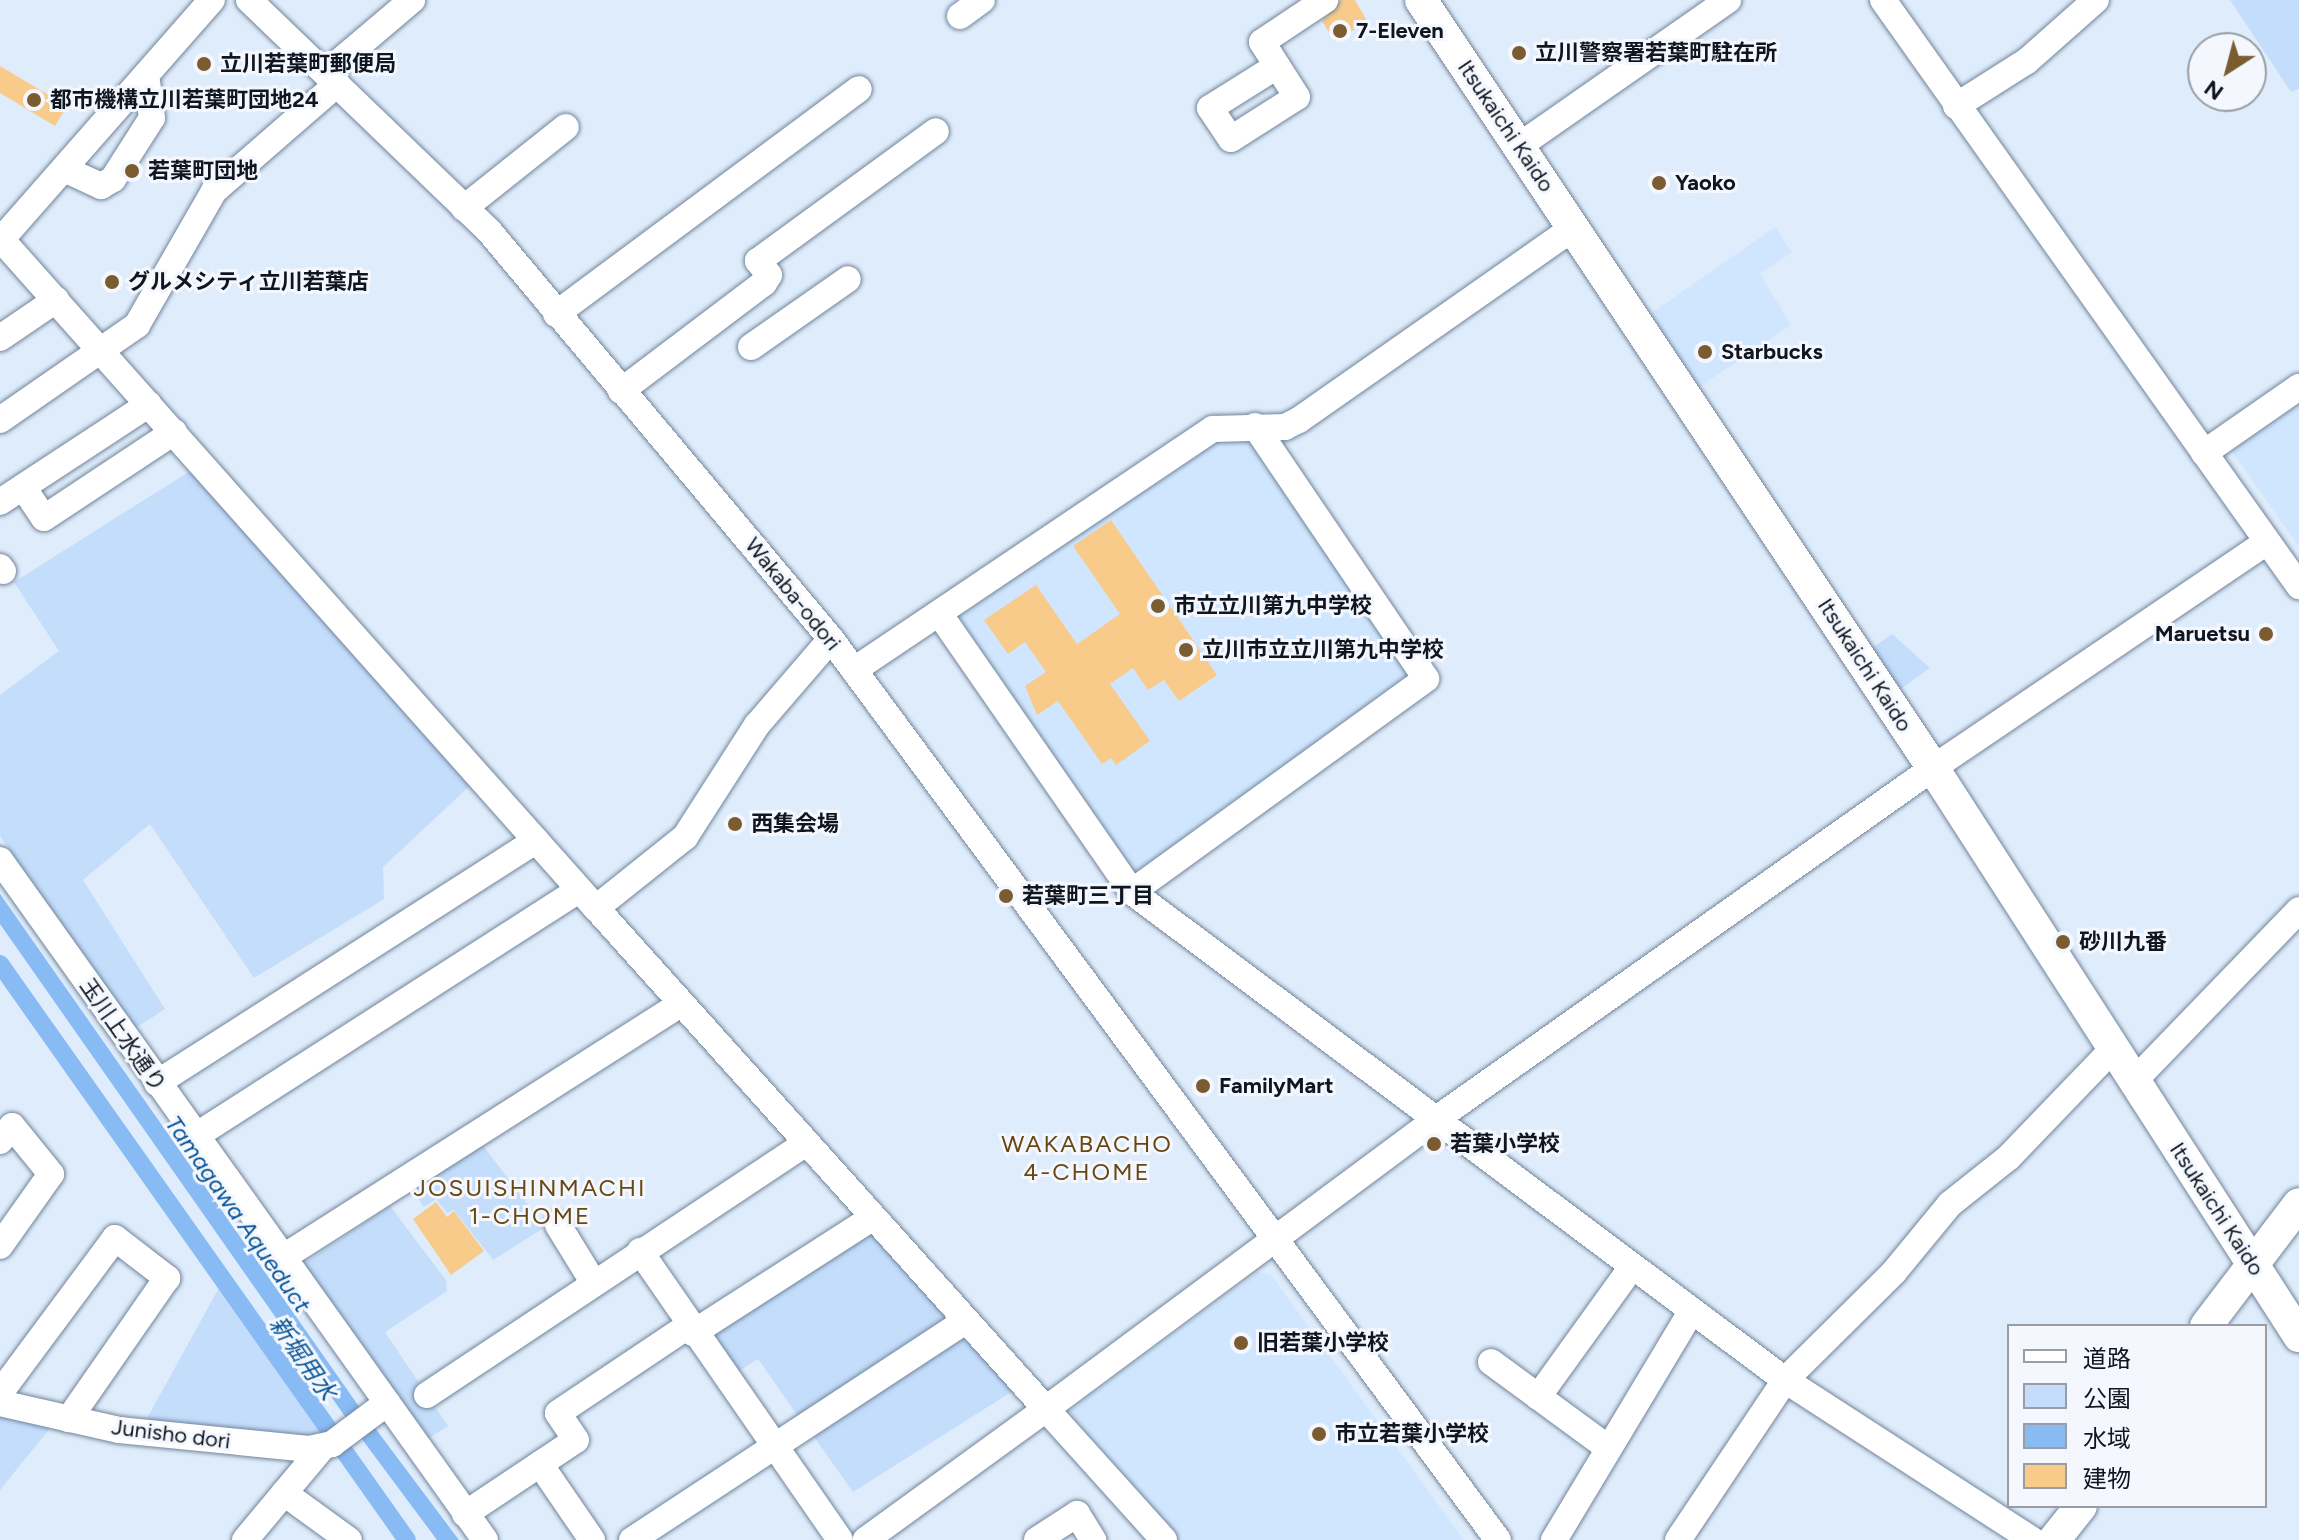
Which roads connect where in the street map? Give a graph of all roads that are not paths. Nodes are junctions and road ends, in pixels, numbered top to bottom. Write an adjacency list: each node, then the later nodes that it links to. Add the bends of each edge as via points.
1 (212, 0): 12 (street)
2 (249, 0): 13 (street, Wakaba-odori)
3 (412, 0): 13 (street)
4 (982, 0): 10 (street)
5 (1325, 0): 11 (street, via 1262,42)
6 (1421, 0): 18 (main road, Itsukaichi Kaido)
7 (1728, 0): 18 (street)
8 (1883, 0): 15 (street)
9 (2096, 0): 15 (street, via 2027,61)
10 (960, 16)
11 (1277, 66)
12 (146, 75): 19 (street); 19 (street, via 152,118 113,179 101,186)
13 (332, 78): 20 (street, Wakaba-odori); 30 (street, via 214,191 137,325)
14 (859, 89): 26 (street)
15 (1956, 106): 37 (street)
16 (566, 127): 20 (street)
17 (936, 131): 24 (street, via 758,261 769,275)
18 (1519, 146): 21 (main road, Itsukaichi Kaido)
19 (64, 169): 22 (street)
20 (464, 208): 26 (street, Wakaba-odori)
21 (1575, 227): 35 (street, via 1299,420); 45 (main road, Itsukaichi Kaido)
22 (0, 240): 25 (street)
23 (848, 279): 27 (street)
24 (764, 283): 27 (street); 32 (street)
25 (56, 300): 28 (street); 30 (street)
26 (556, 314): 32 (street, Wakaba-odori)
27 (790, 319): 29 (street)
28 (0, 338)
29 (751, 347)
30 (104, 353): 33 (street); 34 (street)
31 (2299, 387): 37 (street)
32 (621, 391): 43 (street, Wakaba-odori)
33 (149, 404): 36 (street); 38 (street)
34 (0, 420)
35 (1255, 426): 42 (street, via 1213,429 1165,456); 48 (street, via 1426,679)
36 (174, 432): 38 (street, via 44,518); 46 (street)
37 (2204, 453): 40 (street)
38 (23, 487): 39 (street)
39 (0, 502)
40 (2267, 542): 41 (street); 45 (street)
41 (2299, 586)
42 (941, 616): 44 (street); 48 (street)
43 (831, 639): 44 (street, Wakaba-odori); 49 (street, via 757,725 685,837)
44 (854, 670): 62 (street, Wakaba-odori)
45 (1933, 768): 52 (main road, Itsukaichi Kaido); 55 (street)
46 (536, 841): 49 (street); 54 (street)
47 (0, 860): 54 (street, 玉川上水通り)
48 (1132, 892): 55 (street)
49 (587, 899): 51 (street); 56 (street)
50 (2299, 910): 53 (street)
51 (681, 1004): 58 (street); 65 (street)
52 (2113, 1049): 53 (main road, Itsukaichi Kaido); 75 (street, via 2009,1157 1950,1204 1894,1272)
53 (2133, 1082): 66 (main road, Itsukaichi Kaido)
54 (157, 1083): 56 (street, 玉川上水通り)
55 (1435, 1120): 62 (street); 67 (street)
56 (194, 1137): 65 (street, 玉川上水通り)
57 (0, 1141): 63 (street, via 12,1126 51,1174)
58 (805, 1144): 60 (street); 64 (street)
59 (2299, 1204): 66 (main road)
60 (872, 1218): 70 (street); 72 (street)
61 (558, 1225): 68 (street)
62 (1275, 1240): 81 (street); 100 (street, Wakaba-odori)
63 (0, 1246)
64 (640, 1251): 68 (street); 72 (street)
65 (282, 1258): 80 (street, 玉川上水通り)
66 (2251, 1261): 71 (main road); 73 (main road, Itsukaichi Kaido)
67 (1631, 1268): 69 (street); 78 (street)
68 (593, 1282): 77 (street)
69 (1691, 1312): 75 (street); 84 (street)
70 (966, 1321): 81 (street); 85 (street)
71 (2207, 1324)
72 (690, 1330): 85 (street); 86 (street, via 558,1413 576,1440)
73 (2299, 1336)
74 (1491, 1362): 78 (street)
75 (1785, 1380): 102 (street); 103 (street)
76 (0, 1393): 82 (street, via 115,1238 167,1278)
77 (427, 1395)
78 (1538, 1397): 84 (street)
79 (0, 1403): 82 (street, Junisho dori)
80 (387, 1403): 83 (street); 89 (street, 玉川上水通り)
81 (1046, 1409): 96 (street); 99 (street)
82 (69, 1419): 83 (street, Junisho dori)
83 (332, 1443): 87 (street)
84 (1608, 1448): 101 (street)
85 (772, 1449): 94 (street); 95 (street)
86 (540, 1464): 89 (street); 93 (street)
87 (284, 1493): 90 (street); 91 (street)
88 (2079, 1508): 104 (main road)
89 (465, 1514): 92 (street, 玉川上水通り)
90 (245, 1540)
91 (349, 1540)
92 (485, 1540)
93 (592, 1540)
94 (632, 1540)
95 (840, 1540)
96 (866, 1540)
97 (1037, 1540): 98 (street, via 1077,1514)
98 (1093, 1540)
99 (1164, 1540)
100 (1498, 1540)
101 (1554, 1540)
102 (1678, 1540)
103 (2032, 1540)
104 (2054, 1540)

